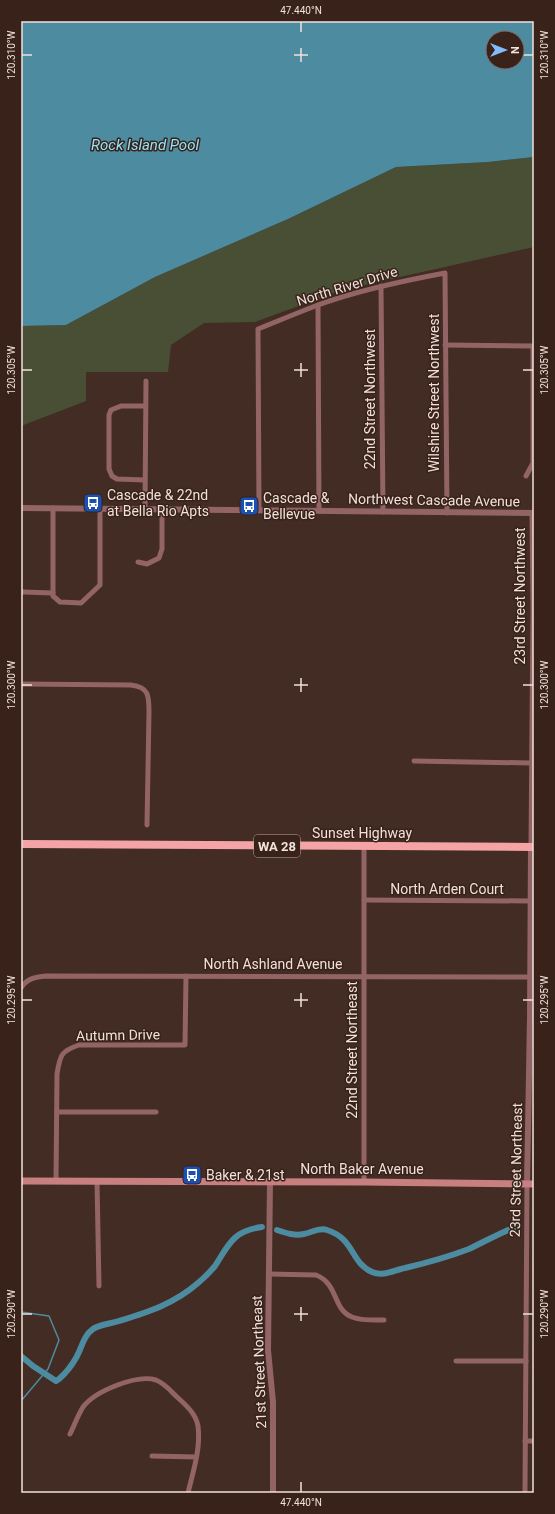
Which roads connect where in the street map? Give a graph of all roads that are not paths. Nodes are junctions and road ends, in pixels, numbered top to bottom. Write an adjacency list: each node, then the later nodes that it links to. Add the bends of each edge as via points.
1 (445, 273): 2 (street, North River Drive); 4 (street, Wilshire Street Northwest)
2 (381, 286): 3 (street, North River Drive); 17 (street, 22nd Street Northwest)
3 (318, 305): 15 (street, North River Drive, via 258,329); 16 (street)
4 (445, 345): 5 (street); 18 (street, Wilshire Street Northwest)
5 (534, 346): 8 (street, via 533,463)
6 (146, 381): 7 (street)
7 (145, 406): 9 (street); 9 (street, via 121,406 111,410 109,415 109,469 112,476 117,479)
8 (526, 476)
9 (145, 480): 13 (street)
10 (21, 508): 11 (street, Northwest Cascade Avenue)
11 (53, 508): 12 (street, Northwest Cascade Avenue); 22 (street)
12 (100, 508): 13 (street, Northwest Cascade Avenue); 22 (street, via 100,585 81,603 60,602)
13 (145, 508): 14 (street, Northwest Cascade Avenue)
14 (162, 508): 15 (street, Northwest Cascade Avenue); 20 (street, via 162,549 159,558 147,564)
15 (258, 510): 16 (street, Northwest Cascade Avenue)
16 (319, 511): 17 (street, Northwest Cascade Avenue)
17 (383, 512): 18 (street, Northwest Cascade Avenue)
18 (447, 513): 19 (street, Northwest Cascade Avenue)
19 (533, 513): 25 (street, 23rd Street Northwest)
20 (138, 562)
21 (23, 592): 22 (street)
22 (53, 593)
23 (21, 684): 26 (street, via 124,684 146,691 149,700)
24 (414, 762): 25 (street)
25 (532, 765): 29 (street, 23rd Street Northwest)
26 (147, 825)
27 (21, 844): 28 (highway, Sunset Highway / WA 28)
28 (364, 846): 29 (highway, Sunset Highway / WA 28); 30 (street, 22nd Street Northeast)
29 (532, 847): 31 (street, 23rd Street Northeast)
30 (364, 900): 31 (street, North Arden Court); 33 (street, 22nd Street Northeast)
31 (530, 902): 34 (street, 23rd Street Northeast)
32 (186, 976): 33 (street, North Ashland Avenue); 35 (street, North Ashland Avenue, via 42,976 31,978); 37 (street, Autumn Drive, via 185,1046 80,1045 67,1049 60,1058)
33 (364, 976): 34 (street, North Ashland Avenue); 43 (street, 22nd Street Northeast)
34 (530, 977): 36 (street, 23rd Street Northeast)
35 (21, 988)
36 (532, 1017): 44 (street, 23rd Street Northeast)
37 (57, 1112): 38 (street); 40 (street, Autumn Drive)
38 (156, 1112)
39 (21, 1181): 40 (main road, North Baker Avenue)
40 (56, 1181): 41 (main road, North Baker Avenue)
41 (97, 1181): 42 (main road, North Baker Avenue); 46 (street)
42 (270, 1182): 43 (main road, North Baker Avenue); 45 (street, 21st Street Northeast)
43 (364, 1182): 44 (main road, North Baker Avenue)
44 (530, 1184): 49 (street, 23rd Street Northeast)
45 (269, 1274): 47 (street, via 322,1278 329,1283 342,1311 346,1314 359,1319); 56 (street, 21st Street Northeast, via 268,1350 274,1402)
46 (100, 1286)
47 (384, 1320)
48 (456, 1361): 49 (street)
49 (526, 1361): 51 (street, 23rd Street Northeast)
50 (70, 1434): 54 (street, via 87,1402 98,1395 136,1380 157,1380 194,1415 198,1426)
51 (525, 1441): 52 (street); 57 (street, 23rd Street Northeast)
52 (534, 1441)
53 (152, 1456): 54 (street)
54 (196, 1457): 55 (street)
55 (188, 1493)
56 (274, 1493)
57 (525, 1493)

